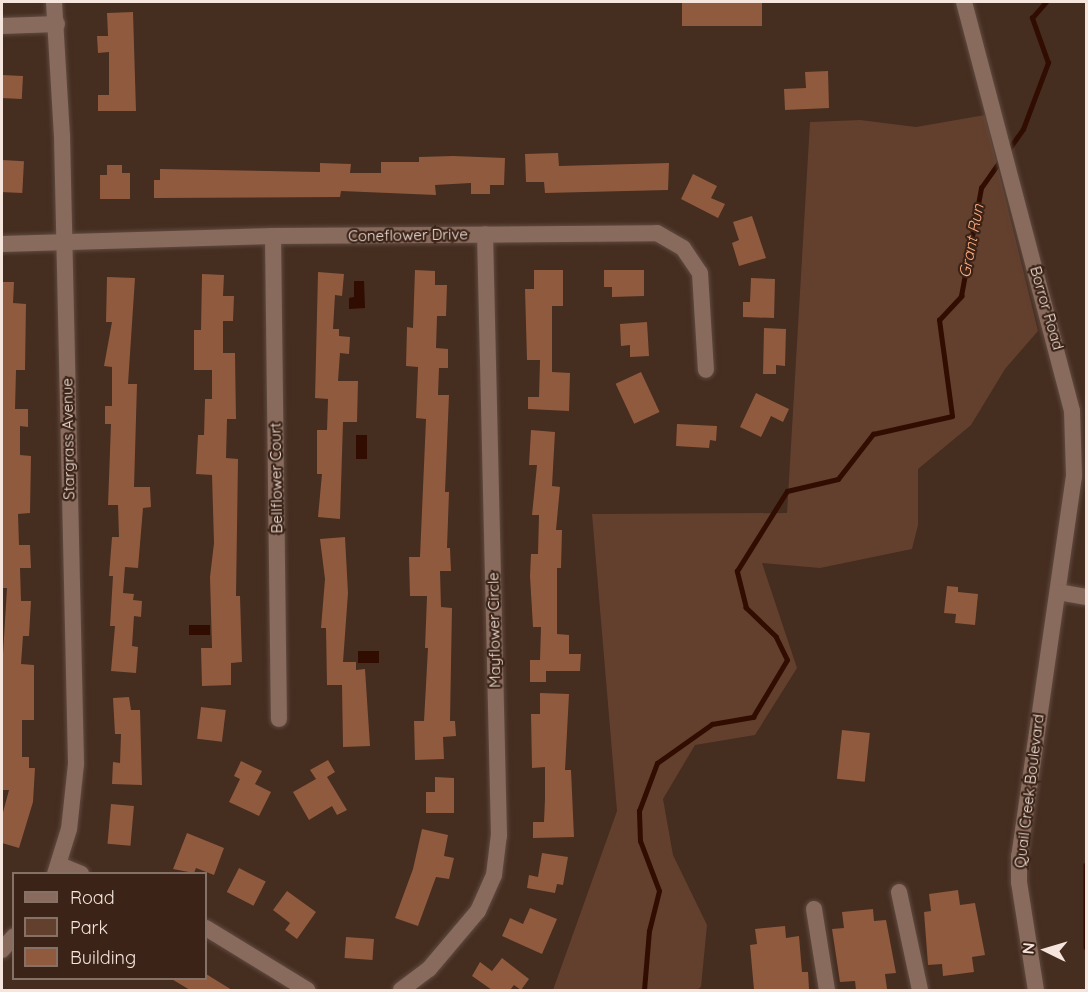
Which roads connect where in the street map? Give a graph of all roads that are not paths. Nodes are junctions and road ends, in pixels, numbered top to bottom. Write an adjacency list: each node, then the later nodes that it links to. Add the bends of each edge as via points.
1 (54, 2): 3 (street, Stargrass Avenue)
2 (964, 2): 10 (street, Borror Road, via 1072,411 1074,476)
3 (57, 24): 4 (street); 7 (street, Stargrass Avenue)
4 (2, 27)
5 (485, 234): 6 (street, Coneflower Drive); 9 (street, Coneflower Drive, via 642,231 670,239 683,248 700,273); 21 (street, Mayflower Circle, via 499,836 494,875 478,910 429,969)
6 (273, 236): 7 (street, Coneflower Drive); 12 (street, Bellflower Court)
7 (63, 243): 8 (street, Coneflower Drive); 13 (street, Stargrass Avenue, via 76,764 69,830)
8 (2, 244)
9 (706, 370)
10 (1058, 592): 11 (street); 24 (street, Quail Creek Boulevard, via 1019,856 1023,915)
11 (1086, 597)
12 (279, 720)
13 (57, 869): 14 (street)
14 (75, 872)
15 (899, 892): 23 (street)
16 (814, 909): 22 (street)
17 (207, 929): 20 (street)
18 (12, 938): 19 (street)
19 (2, 950)
20 (307, 990)
21 (401, 990)
22 (827, 990)
23 (920, 990)
24 (1036, 990)

